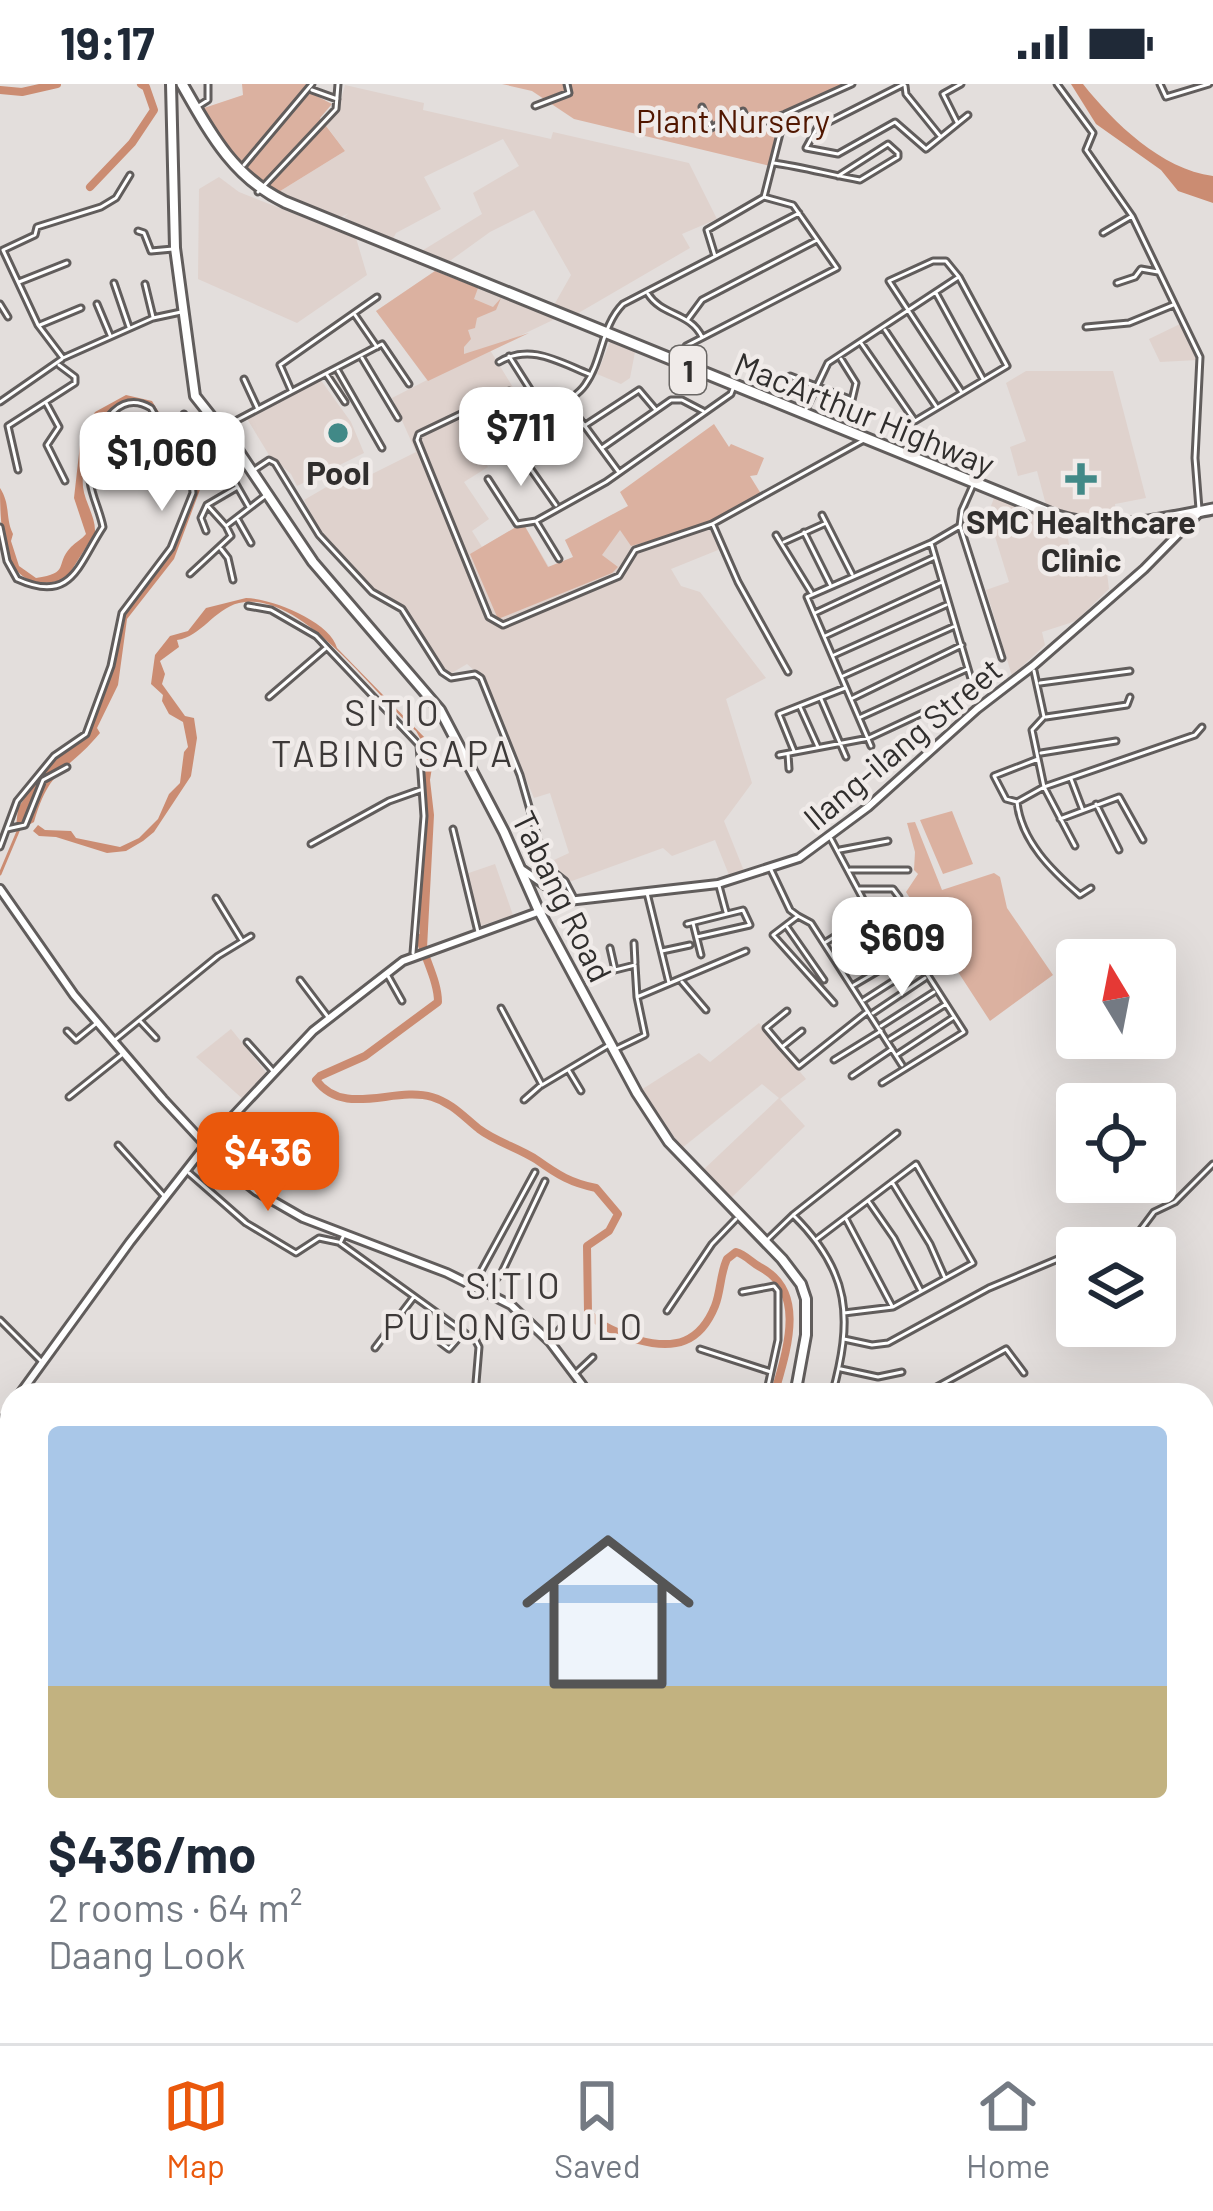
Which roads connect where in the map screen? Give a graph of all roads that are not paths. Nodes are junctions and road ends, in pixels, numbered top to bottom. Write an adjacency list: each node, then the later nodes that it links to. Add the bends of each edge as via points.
1 (171, 84): 32 (main road, Tabang Road)
2 (182, 84): 16 (highway, MacArthur Highway / 1)
3 (208, 84): 16 (street, via 208,100)
4 (338, 84): 13 (street)
5 (568, 84): 14 (street, via 569,93)
6 (852, 84): 17 (street)
7 (905, 84): 20 (street); 20 (street, via 818,128 806,148 840,153 896,122 923,150)
8 (961, 84): 19 (street, via 943,94)
9 (1057, 84): 28 (street, via 1093,133 1086,147 1093,162)
10 (1160, 84): 11 (street, via 1166,97)
11 (1209, 84)
12 (311, 87): 13 (street); 22 (street)
13 (338, 100): 25 (street)
14 (535, 106)
15 (702, 107): 17 (street, via 711,128 743,111 750,127)
16 (196, 108): 22 (highway, MacArthur Highway / 1)
17 (785, 114): 21 (street)
18 (968, 115): 19 (street)
19 (958, 124): 20 (street)
20 (941, 137)
21 (773, 163): 24 (street); 26 (street)
22 (238, 173): 25 (highway, MacArthur Highway / 1)
23 (130, 175): 35 (street, via 101,207 37,227 3,250)
24 (838, 176): 24 (street, via 888,144 898,153 862,179)
25 (259, 190): 60 (highway, MacArthur Highway / 1)
26 (764, 197): 27 (street); 33 (street, via 706,230)
27 (801, 212): 31 (street); 33 (street)
28 (1132, 216): 30 (street); 36 (street)
29 (138, 231): 32 (street, via 152,250)
30 (1103, 233)
31 (819, 239): 55 (street, via 702,300); 62 (street, via 837,268)
32 (175, 248): 50 (main road, Tabang Road)
33 (715, 256): 44 (street)
34 (67, 263): 39 (street)
35 (10, 267): 37 (street); 39 (street)
36 (1160, 272): 41 (street, via 1141,269); 48 (street)
37 (0, 273)
38 (959, 277): 43 (street); 51 (street, via 938,260 889,281); 77 (street, via 1007,366)
39 (18, 283): 56 (street)
40 (114, 283): 58 (street)
41 (1117, 283)
42 (145, 284): 54 (street)
43 (935, 292): 51 (street); 77 (street)
44 (647, 293): 55 (street, via 656,307); 60 (street, via 623,304)
45 (377, 297): 52 (street)
46 (0, 304): 53 (street)
47 (97, 304): 61 (street)
48 (1174, 304): 57 (street, via 1129,323); 115 (street, via 1201,361)
49 (81, 308): 56 (street)
50 (182, 311): 54 (street); 97 (main road, Tabang Road, via 195,396)
51 (909, 312): 59 (street); 82 (street)
52 (354, 314): 64 (street); 83 (street, via 280,365)
53 (8, 317)
54 (153, 318): 58 (street)
55 (688, 319): 62 (street)
56 (38, 325): 68 (street)
57 (1086, 327)
58 (130, 328): 61 (street)
59 (884, 328): 63 (street); 87 (street)
60 (604, 334): 70 (highway, MacArthur Highway / 1); 74 (street)
61 (110, 336): 68 (street)
62 (702, 337): 70 (street)
63 (861, 343): 67 (street); 87 (street, via 915,421)
64 (377, 347): 66 (street); 78 (street)
65 (509, 356): 69 (street); 74 (street, via 533,352); 91 (street)
66 (361, 357): 72 (street); 95 (street)
67 (840, 357): 80 (street, via 828,362); 80 (street, via 856,382 852,400)
68 (63, 358): 71 (street)
69 (499, 362)
70 (678, 364): 79 (highway, MacArthur Highway / 1)
71 (59, 365): 84 (street); 85 (street, via 76,380)
72 (336, 368): 73 (street); 100 (street)
73 (326, 374): 83 (street); 86 (street)
74 (590, 374): 91 (street, via 575,395)
75 (790, 376): 80 (street)
76 (244, 379): 88 (street)
77 (983, 379): 82 (street)
78 (409, 384)
79 (734, 386): 90 (street); 94 (highway, MacArthur Highway / 1)
80 (815, 387): 94 (street)
81 (509, 391): 120 (street, via 417,440 489,616 503,625 619,576 634,550)
82 (962, 391): 87 (street)
83 (292, 392): 88 (street)
84 (0, 402)
85 (45, 402): 103 (street, via 8,426); 107 (street, via 59,428 47,445)
86 (345, 402)
87 (936, 406)
88 (258, 409): 97 (street)
89 (656, 410): 90 (street, via 676,399); 96 (street, via 639,390); 102 (street)
90 (705, 412): 105 (street)
91 (544, 413): 99 (street)
92 (184, 414): 109 (street)
93 (576, 414): 96 (street)
94 (804, 415): 98 (highway, MacArthur Highway / 1)
95 (398, 418)
96 (584, 426): 102 (street)
97 (220, 429): 104 (main road, Tabang Road)
98 (862, 439): 108 (highway, MacArthur Highway / 1); 120 (street)
99 (566, 446)
100 (382, 448)
101 (515, 448): 113 (street)
102 (602, 448): 105 (street)
103 (18, 470)
104 (252, 472): 110 (main road, Tabang Road); 204 (street, via 275,464 319,535 372,592 402,609 442,672 481,679 545,866 565,881)
105 (619, 472): 113 (street)
106 (488, 479): 118 (street, via 517,524)
107 (65, 481)
108 (973, 484): 115 (highway, MacArthur Highway / 1, via 1091,524); 122 (street)
109 (238, 487): 111 (street); 112 (street)
110 (267, 495): 112 (street); 193 (main road, Tabang Road, via 313,562 440,710)
111 (207, 505): 121 (street); 124 (street)
112 (249, 507): 117 (street)
113 (557, 507): 118 (street)
114 (1213, 511): 115 (highway, MacArthur Highway / 1)
115 (1199, 514): 150 (street, Ilang-ilang Street)
116 (822, 515): 119 (street)
117 (237, 519): 121 (street); 127 (street)
118 (536, 521): 132 (street)
119 (826, 523): 125 (street); 135 (street)
120 (712, 524): 153 (street)
121 (226, 526): 130 (street, via 231,536)
122 (960, 526): 129 (street); 149 (street)
123 (0, 527): 184 (street, via 17,579 47,587 75,577 104,527 89,476 98,432 119,407 139,401 193,478 165,559 122,613 86,734 40,770)
124 (206, 530)
125 (804, 532): 128 (street); 138 (street)
126 (776, 535): 128 (street)
127 (251, 543)
128 (782, 543): 140 (street)
129 (931, 543): 131 (street); 133 (street)
130 (220, 547): 134 (street); 136 (street)
131 (935, 557): 137 (street); 139 (street)
132 (559, 559)
133 (863, 571): 135 (street); 139 (street)
134 (190, 574)
135 (852, 576): 138 (street)
136 (233, 580)
137 (943, 582): 141 (street); 145 (street)
138 (831, 586): 140 (street)
139 (870, 586): 143 (street)
140 (812, 594): 143 (street)
141 (950, 604): 144 (street); 148 (street)
142 (248, 606): 147 (street, via 283,616)
143 (813, 613): 145 (street)
144 (956, 625): 146 (street); 154 (street)
145 (824, 636): 148 (street)
146 (962, 645): 151 (street); 160 (street)
147 (326, 648): 158 (street); 178 (street, via 419,745)
148 (832, 656): 154 (street)
149 (1002, 658)
150 (1033, 666): 155 (street); 185 (street, Ilang-ilang Street)
151 (969, 668): 163 (street); 165 (street, via 972,691)
152 (1130, 671): 155 (street)
153 (788, 672)
154 (841, 676): 156 (street)
155 (1038, 684): 162 (street)
156 (846, 688): 159 (street); 160 (street)
157 (1130, 697): 162 (street, via 1127,704)
158 (269, 698)
159 (820, 698): 161 (street); 167 (street)
160 (851, 699): 163 (street)
161 (799, 705): 169 (street); 170 (street, via 779,714)
162 (1044, 717): 172 (street, via 1032,730)
163 (860, 718): 165 (street)
164 (1202, 727): 176 (street)
165 (869, 738): 167 (street); 168 (street)
166 (1116, 741): 172 (street)
167 (841, 743): 169 (street); 173 (street)
168 (871, 746)
169 (818, 748): 170 (street)
170 (791, 752): 171 (street); 175 (street)
171 (778, 755)
172 (1038, 756): 177 (street); 179 (street, via 994,776 1006,799)
173 (846, 757)
174 (67, 767): 184 (street, via 43,780 25,825)
175 (789, 769)
176 (1070, 778): 177 (street); 181 (street)
177 (1044, 787): 179 (street); 182 (street)
178 (422, 789): 188 (street); 223 (street)
179 (1017, 802): 198 (street, via 1047,866 1081,896)
180 (1096, 804): 181 (street); 186 (street, via 1120,797); 192 (street)
181 (1082, 808): 182 (street)
182 (1059, 820): 189 (street)
183 (453, 829): 211 (street)
184 (7, 830): 190 (street)
185 (830, 838): 191 (street); 194 (street, Ilang-ilang Street)
186 (1143, 840)
187 (888, 841): 191 (street)
188 (310, 844)
189 (1075, 846)
190 (0, 847)
191 (839, 850): 196 (street)
192 (1119, 850)
193 (519, 867): 204 (street); 205 (main road, Tabang Road)
194 (771, 870): 197 (street, Ilang-ilang Street); 208 (street)
195 (908, 870): 196 (street)
196 (848, 871): 200 (street)
197 (718, 884): 201 (street, Ilang-ilang Street); 206 (street)
198 (1091, 888)
199 (0, 889): 249 (street)
200 (857, 889): 202 (street, via 893,889); 207 (street)
201 (646, 892): 204 (street, Ilang-ilang Street); 220 (street)
202 (898, 897)
203 (216, 898): 215 (street)
204 (572, 900): 205 (street, Ilang-ilang Street)
205 (538, 909): 211 (street, Ilang-ilang Street); 257 (main road, Tabang Road)
206 (727, 914): 214 (street, via 690,923); 214 (street, via 743,910 751,925)
207 (869, 915): 210 (street); 217 (street)
208 (798, 916): 209 (street); 217 (street)
209 (786, 926): 233 (street); 240 (street, via 773,935)
210 (879, 929): 212 (street, via 893,921); 225 (street)
211 (479, 934): 223 (street, Ilang-ilang Street)
212 (902, 935): 222 (street); 228 (street)
213 (251, 936): 215 (street)
214 (698, 937): 224 (street)
215 (242, 941): 248 (street)
216 (634, 943): 227 (street)
217 (825, 943): 225 (street)
218 (690, 945): 220 (street)
219 (610, 948): 227 (street, via 615,970)
220 (661, 951): 234 (street)
221 (746, 951): 232 (street)
222 (912, 951): 226 (street); 235 (street)
223 (415, 954): 229 (street, Ilang-ilang Street)
224 (701, 955)
225 (834, 957): 228 (street)
226 (920, 964): 230 (street); 239 (street)
227 (635, 965): 237 (street)
228 (843, 972): 235 (street)
229 (387, 974): 238 (street); 247 (street, Ilang-ilang Street)
230 (927, 976): 236 (street); 245 (street)
231 (300, 980): 247 (street)
232 (680, 980): 234 (street); 243 (street)
233 (824, 980)
234 (670, 986): 237 (street)
235 (853, 986): 239 (street)
236 (937, 990): 241 (street); 250 (street)
237 (637, 997): 257 (street, via 645,1035)
238 (402, 1001)
239 (863, 1001): 245 (street)
240 (834, 1003)
241 (946, 1004): 246 (street); 255 (street)
242 (501, 1008): 268 (street)
243 (706, 1010)
244 (787, 1011): 258 (street, via 764,1026)
245 (871, 1012): 250 (street); 258 (street, via 800,1066)
246 (954, 1017): 261 (street); 263 (street, via 964,1032)
247 (330, 1018): 265 (street, Ilang-ilang Street)
248 (139, 1019): 253 (street); 254 (street)
249 (98, 1022): 251 (street, via 76,1040); 254 (street)
250 (881, 1029): 255 (street); 262 (street)
251 (67, 1031)
252 (802, 1031): 258 (street)
253 (156, 1038)
254 (115, 1040): 260 (street)
255 (888, 1040): 259 (street)
256 (247, 1042): 265 (street)
257 (611, 1047): 264 (street); 283 (main road, Tabang Road, via 672,1148)
258 (782, 1047)
259 (893, 1048): 261 (street); 266 (street)
260 (125, 1052): 270 (street); 274 (street)
261 (896, 1055): 263 (street)
262 (834, 1060)
263 (904, 1068): 267 (street)
264 (568, 1070): 268 (street); 269 (street)
265 (274, 1071): 274 (street, Ilang-ilang Street)
266 (852, 1076)
267 (882, 1083)
268 (542, 1085): 271 (street)
269 (581, 1091)
270 (69, 1097)
271 (524, 1100)
272 (897, 1133): 282 (street)
273 (118, 1145): 280 (street)
274 (206, 1145): 276 (street, Ilang-ilang Street); 286 (street, via 256,1191)
275 (1213, 1164): 285 (street)
276 (186, 1170): 280 (street, Ilang-ilang Street); 288 (street, via 296,1253 319,1238)
277 (535, 1172): 292 (street)
278 (891, 1180): 281 (street); 291 (street); 291 (street, via 916,1164 956,1229 973,1263)
279 (545, 1181): 293 (street)
280 (166, 1198): 309 (street, Ilang-ilang Street)
281 (868, 1200): 284 (street); 295 (street)
282 (793, 1215): 287 (street); 289 (street)
283 (738, 1217): 289 (main road, Tabang Road); 298 (street)
284 (845, 1218): 287 (street); 297 (street)
285 (1143, 1227)
286 (345, 1234): 288 (street); 292 (street)
287 (817, 1239): 299 (street, via 839,1275)
288 (340, 1243): 296 (street)
289 (764, 1243): 319 (main road, Tabang Road, via 806,1300)
290 (1056, 1260): 303 (street, via 888,1343)
291 (945, 1278): 295 (street)
292 (474, 1286): 293 (street)
293 (486, 1291): 304 (street, via 524,1313)
294 (742, 1292): 313 (street, via 778,1291)
295 (922, 1292): 297 (street)
296 (413, 1298): 302 (street); 306 (street)
297 (893, 1307): 299 (street)
298 (667, 1311)
299 (844, 1313): 303 (street)
300 (0, 1320): 309 (street)
301 (566, 1322): 304 (street)
302 (464, 1331): 305 (street, via 449,1349); 316 (street, via 479,1347)
303 (844, 1339): 310 (street)
304 (550, 1342): 312 (street)
305 (441, 1343)
306 (375, 1348)
307 (700, 1349): 313 (street)
308 (593, 1358): 312 (street)
309 (43, 1362): 315 (street, Ilang-ilang Street)
310 (839, 1368): 311 (street, via 878,1378); 320 (street)
311 (902, 1372)
312 (575, 1373): 317 (street)
313 (773, 1373): 318 (street)
314 (1024, 1373): 321 (street, via 1006,1348)
315 (28, 1383)
316 (476, 1383)
317 (582, 1383)
318 (770, 1383)
319 (798, 1383)
320 (835, 1383)
321 (943, 1383)

